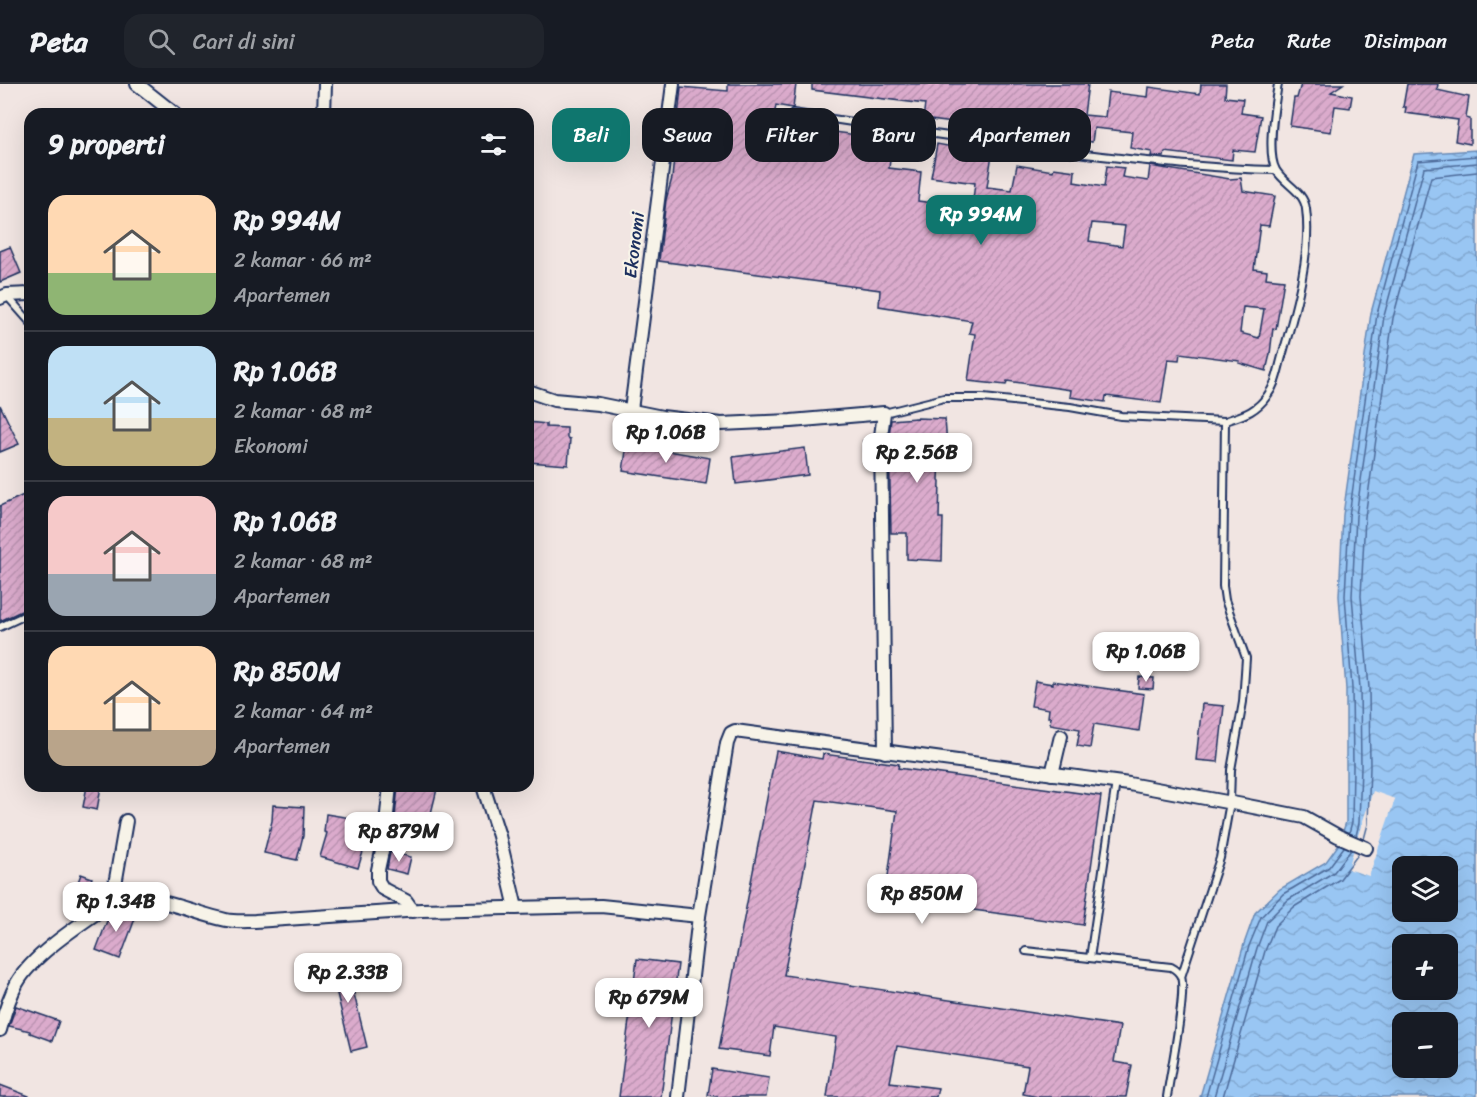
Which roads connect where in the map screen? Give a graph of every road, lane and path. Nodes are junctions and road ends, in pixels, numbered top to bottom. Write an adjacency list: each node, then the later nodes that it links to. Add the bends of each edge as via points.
1 (137, 84): 5 (street)
2 (325, 84): 6 (street)
3 (673, 84): 13 (street, Ekonomi)
4 (1278, 84): 8 (lane, via 1271,149)
5 (167, 108)
6 (324, 108)
7 (839, 120): 8 (lane, via 966,140)
8 (1275, 170): 15 (lane, via 1301,196 1306,207 1307,231 1297,302 1275,383 1267,397 1253,412)
9 (24, 295): 10 (street)
10 (3, 297): 11 (lane)
11 (24, 316)
12 (534, 393): 13 (street, via 554,400)
13 (631, 410): 14 (street, via 721,424)
14 (884, 413): 15 (lane, via 944,398 983,398 1121,416); 19 (street)
15 (1225, 422): 24 (lane, via 1223,586 1246,658)
16 (24, 616): 17 (lane)
17 (0, 627)
18 (1061, 736): 20 (street)
19 (885, 752): 20 (street); 30 (street, via 731,733)
20 (1052, 774): 21 (street)
21 (1116, 783): 24 (street); 32 (lane)
22 (389, 792): 29 (street, via 378,881 383,889 406,901)
23 (485, 792): 28 (street)
24 (1230, 802): 26 (street, via 1304,817); 33 (lane, via 1220,858)
25 (126, 821): 27 (street)
26 (1366, 848)
27 (112, 902): 29 (street, via 148,898 228,920 255,921); 34 (street, via 36,960 18,981)
28 (516, 908): 29 (street); 30 (street, via 601,906)
29 (413, 911)
30 (699, 916): 35 (street)
31 (1026, 951): 32 (lane)
32 (1090, 958): 33 (lane, via 1171,967)
33 (1180, 977): 36 (lane, via 1181,1004)
34 (0, 1030)
35 (678, 1097)
36 (1167, 1097)

